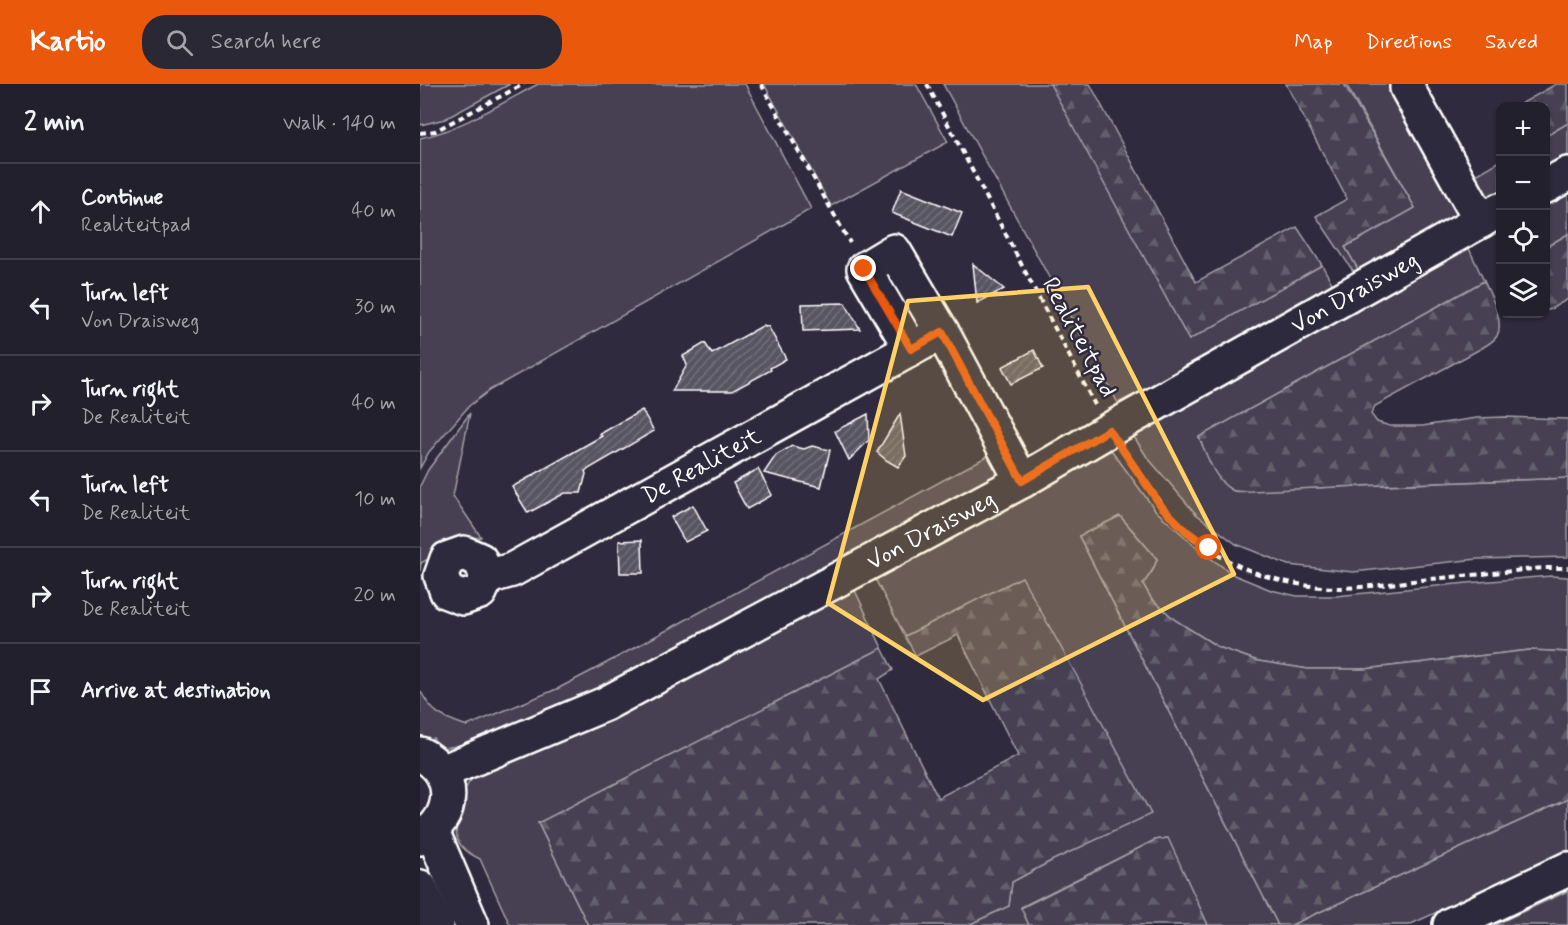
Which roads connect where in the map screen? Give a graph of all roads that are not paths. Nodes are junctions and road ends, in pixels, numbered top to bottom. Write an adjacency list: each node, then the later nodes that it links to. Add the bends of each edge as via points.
1 (1408, 84): 4 (main road)
2 (1568, 174): 3 (main road)
3 (1550, 183)
4 (1491, 216): 7 (main road, Von Draisweg)
5 (942, 332): 6 (main road, De Realiteit); 6 (main road, via 894,251 864,269); 7 (main road)
6 (911, 349): 8 (main road, De Realiteit, via 512,570)
7 (1022, 481): 9 (main road, Von Draisweg, via 605,704)
8 (487, 577)
9 (431, 763): 10 (main road, via 448,797 440,821)
10 (426, 834): 14 (main road)
11 (1568, 869): 15 (main road)
12 (420, 887): 13 (main road)
13 (437, 925)
14 (472, 925)
15 (1450, 925)

